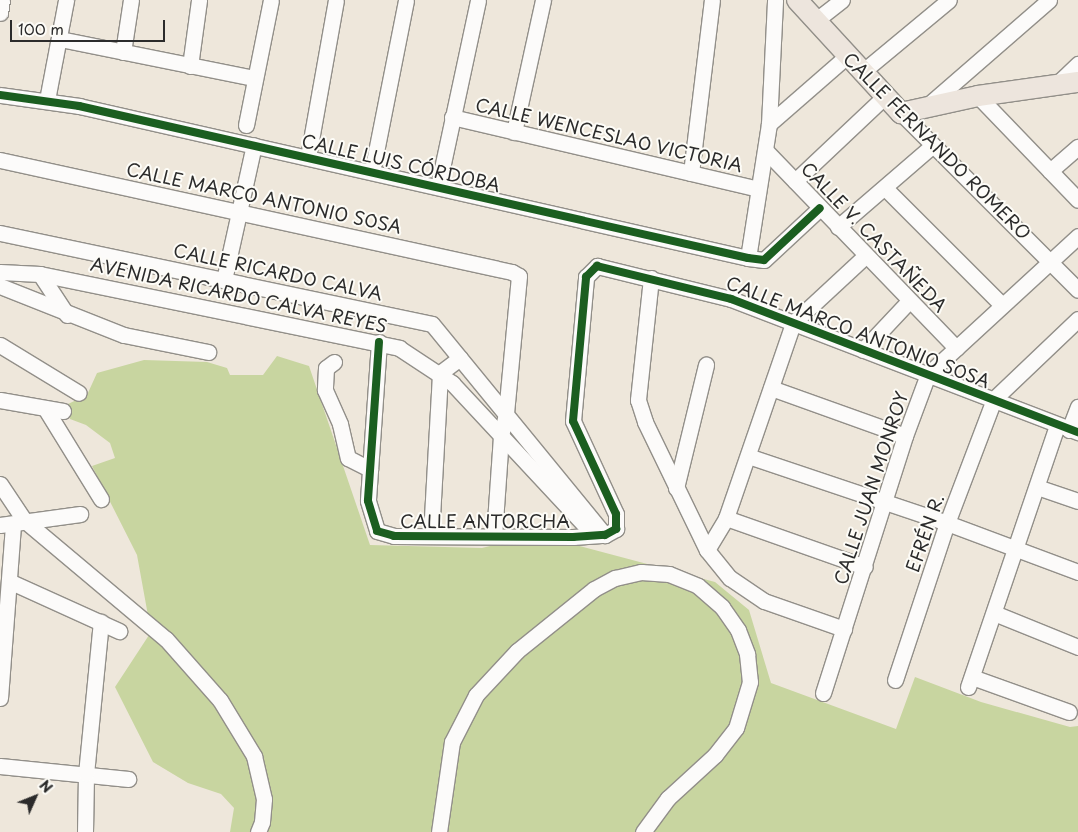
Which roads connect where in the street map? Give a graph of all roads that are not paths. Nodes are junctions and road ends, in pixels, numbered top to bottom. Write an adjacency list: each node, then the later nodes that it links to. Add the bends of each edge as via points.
1 (2, 0): 16 (street)
2 (66, 0): 18 (street)
3 (131, 0): 19 (street)
4 (199, 0): 22 (street)
5 (271, 0): 24 (street)
6 (336, 0): 41 (street)
7 (406, 0): 44 (street)
8 (478, 0): 33 (street)
9 (543, 0): 36 (street)
10 (712, 0): 45 (street)
11 (775, 0): 34 (street)
12 (796, 0): 17 (main road, CALLE FERNANDO ROMERO)
13 (842, 0): 17 (street)
14 (949, 0): 23 (street)
15 (1049, 0): 31 (street)
16 (0, 13)
17 (816, 21): 20 (main road, CALLE FERNANDO ROMERO)
18 (60, 39): 19 (street); 30 (street)
19 (123, 52): 22 (street)
20 (847, 56): 23 (main road, CALLE FERNANDO ROMERO); 34 (street)
21 (1078, 64): 26 (street)
22 (190, 66): 24 (street)
23 (861, 72): 29 (main road, CALLE FERNANDO ROMERO)
24 (253, 78): 35 (street)
25 (1078, 82): 26 (main road)
26 (1055, 86): 28 (main road)
27 (0, 95): 30 (street, CALLE LUIS CÓRDOBA)
28 (978, 96): 31 (main road); 43 (street)
29 (884, 97): 32 (main road, CALLE FERNANDO ROMERO); 46 (street)
30 (47, 100): 37 (street, CALLE LUIS CÓRDOBA)
31 (926, 106): 32 (main road)
32 (901, 113): 38 (street, CALLE FERNANDO ROMERO)
33 (452, 117): 36 (street, CALLE WENCESLAO VICTORIA); 47 (street)
34 (769, 124): 40 (street)
35 (246, 125)
36 (514, 132): 45 (street, CALLE WENCESLAO VICTORIA)
37 (254, 145): 41 (street, CALLE LUIS CÓRDOBA); 52 (street)
38 (933, 145): 48 (street); 58 (street, CALLE FERNANDO ROMERO)
39 (1078, 148): 43 (street)
40 (766, 151): 46 (street, CALLE V. CASTAÑEDA); 49 (street)
41 (308, 157): 44 (street, CALLE LUIS CÓRDOBA)
42 (0, 160): 52 (street, CALLE MARCO ANTONIO SOSA)
43 (1050, 171): 50 (street)
44 (372, 172): 47 (street, CALLE LUIS CÓRDOBA)
45 (691, 173): 49 (street, CALLE WENCESLAO VICTORIA)
46 (795, 181): 51 (street, CALLE V. CASTAÑEDA)
47 (438, 187): 57 (street, CALLE LUIS CÓRDOBA)
48 (885, 188): 53 (street); 66 (street)
49 (758, 189): 57 (street)
50 (1078, 200)
51 (820, 208): 53 (street, CALLE V. CASTAÑEDA); 57 (street, via 764,260)
52 (237, 211): 62 (street); 87 (street, CALLE MARCO ANTONIO SOSA, via 519,276)
53 (838, 227): 56 (street, CALLE V. CASTAÑEDA)
54 (0, 233): 62 (street, CALLE RICARDO CALVA)
55 (1078, 236): 58 (street, CALLE JUAN MONROY)
56 (865, 256): 65 (street, CALLE V. CASTAÑEDA); 69 (street)
57 (748, 258)
58 (1051, 261): 64 (street, CALLE FERNANDO ROMERO); 66 (street, CALLE JUAN MONROY)
59 (0, 272): 60 (street, AVENIDA RICARDO CALVA REYES)
60 (40, 274): 67 (street); 70 (street, AVENIDA RICARDO CALVA REYES)
61 (651, 278): 69 (street, CALLE MARCO ANTONIO SOSA, via 731,299); 95 (street, via 638,400); 103 (street, CALLE MARCO ANTONIO SOSA, via 597,266 589,272 572,421 616,514)
62 (224, 280): 75 (street, CALLE RICARDO CALVA, via 432,324)
63 (0, 286): 67 (street)
64 (1078, 290)
65 (908, 301): 72 (street, CALLE V. CASTAÑEDA); 73 (street)
66 (1002, 305): 72 (street, CALLE JUAN MONROY)
67 (67, 315): 74 (street, via 124,335)
68 (1078, 319): 82 (street)
69 (792, 323): 73 (street, CALLE MARCO ANTONIO SOSA); 80 (street)
70 (379, 342): 78 (street, AVENIDA RICARDO CALVA REYES, via 399,348); 92 (street)
71 (0, 345): 81 (street)
72 (956, 348): 79 (street, CALLE JUAN MONROY)
73 (863, 350): 79 (street, CALLE MARCO ANTONIO SOSA)
74 (208, 352)
75 (460, 358): 78 (street); 87 (street, CALLE RICARDO CALVA)
76 (334, 362): 92 (street, via 326,368 325,390 340,424 348,458)
77 (706, 365): 95 (street)
78 (440, 374): 89 (street, AVENIDA RICARDO CALVA REYES); 105 (street)
79 (928, 374): 82 (street, CALLE MARCO ANTONIO SOSA); 90 (street, CALLE JUAN MONROY)
80 (771, 388): 90 (street); 91 (street)
81 (79, 393)
82 (994, 399): 88 (street, CALLE MARCO ANTONIO SOSA); 101 (street, EFRÉN R.)
83 (0, 400): 85 (street)
84 (1078, 407): 88 (street)
85 (45, 408): 86 (street); 96 (street)
86 (62, 411)
87 (506, 414): 89 (street); 103 (street, CALLE RICARDO CALVA)
88 (1068, 429): 94 (street)
89 (501, 436): 103 (street, AVENIDA RICARDO CALVA REYES); 104 (street)
90 (905, 436): 98 (street, CALLE JUAN MONROY)
91 (748, 456): 98 (street); 100 (street)
92 (370, 468): 105 (street, CALLE ANTORCHA, via 368,502 377,531 394,536)
93 (0, 484): 102 (street)
94 (1037, 487): 97 (street); 106 (street)
95 (676, 488): 107 (street)
96 (101, 499)
97 (1078, 501)
98 (884, 502): 101 (street); 108 (street, CALLE JUAN MONROY)
99 (80, 514): 102 (street)
100 (726, 518): 107 (street); 108 (street)
101 (947, 522): 106 (street); 117 (street, EFRÉN R.)
102 (12, 523): 110 (street); 125 (street, via 166,639 220,700 241,731 256,763 264,799)
103 (605, 533): 104 (street, CALLE ANTORCHA, via 572,537)
104 (494, 534): 105 (street, CALLE ANTORCHA)
105 (431, 535)
106 (1015, 548): 109 (street); 111 (street)
107 (707, 550): 113 (street, via 730,578 764,601)
108 (865, 566): 113 (street, CALLE JUAN MONROY)
109 (1078, 572)
110 (11, 582): 112 (street); 115 (street)
111 (994, 613): 116 (street); 120 (street, via 970,682)
112 (101, 622): 114 (street); 122 (street)
113 (844, 629): 118 (street, CALLE JUAN MONROY)
114 (119, 631)
115 (3, 642): 119 (street)
116 (1078, 647)
117 (895, 680)
118 (823, 693)
119 (0, 698)
120 (1069, 712)
121 (0, 766): 122 (street)
122 (86, 774): 123 (street); 124 (street)
123 (128, 779)
124 (85, 832)
125 (258, 832)
126 (439, 832): 127 (street, via 452,742 476,695 517,651 587,594 614,578 640,572 669,574 691,583 722,607 738,630 747,654 750,682 736,728 715,755 668,798)
127 (643, 832)

